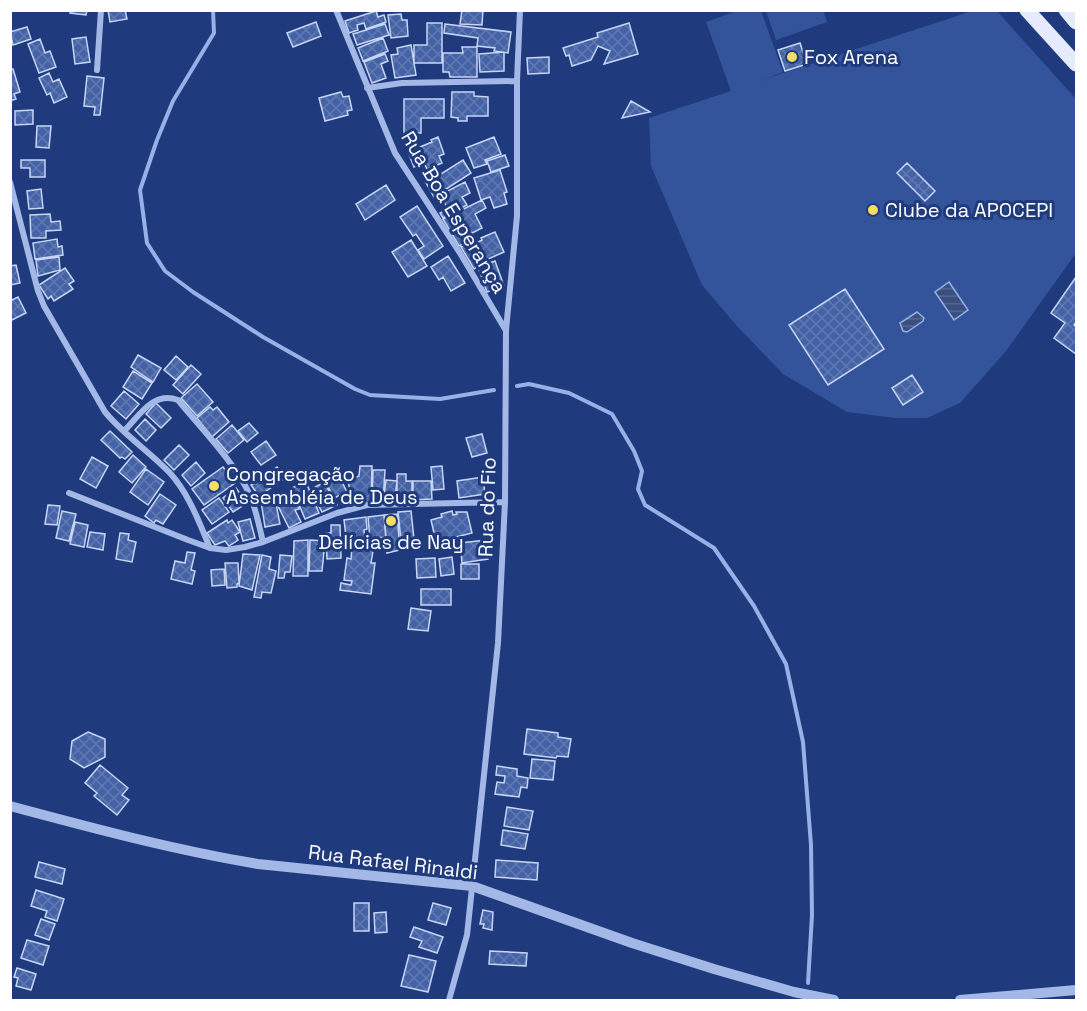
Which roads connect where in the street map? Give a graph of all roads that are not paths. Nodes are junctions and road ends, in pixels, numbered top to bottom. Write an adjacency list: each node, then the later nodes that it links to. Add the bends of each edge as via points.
1 (101, 10): 8 (street)
2 (336, 10): 10 (street, Rua Boa Esperança)
3 (520, 10): 9 (street, Rua do Fio)
4 (1027, 10): 7 (main road)
5 (1066, 10): 6 (main road)
6 (1077, 22)
7 (1077, 64)
8 (97, 70)
9 (517, 81): 10 (street, via 402,83); 12 (street, Rua do Fio, via 517,216)
10 (367, 88): 12 (street, Rua Boa Esperança, via 401,165)
11 (10, 182): 13 (street, via 44,306 105,412)
12 (506, 330): 15 (street, Rua do Fio)
13 (124, 430): 16 (street, via 155,400 178,400 248,490); 17 (street, via 183,491)
14 (69, 493): 17 (street)
15 (505, 502): 16 (street, via 367,505); 19 (street, Rua do Fio, via 498,643)
16 (263, 542): 17 (street, via 226,550)
17 (210, 548)
18 (10, 806): 19 (street, Rua Rafael Rinaldi, via 223,858)
19 (472, 886): 21 (street, Rua do Fio, via 467,935); 22 (street, Rua Rafael Rinaldi, via 714,969)
20 (1077, 990): 23 (street)
21 (449, 1000)
22 (834, 1000)
23 (960, 1000)

